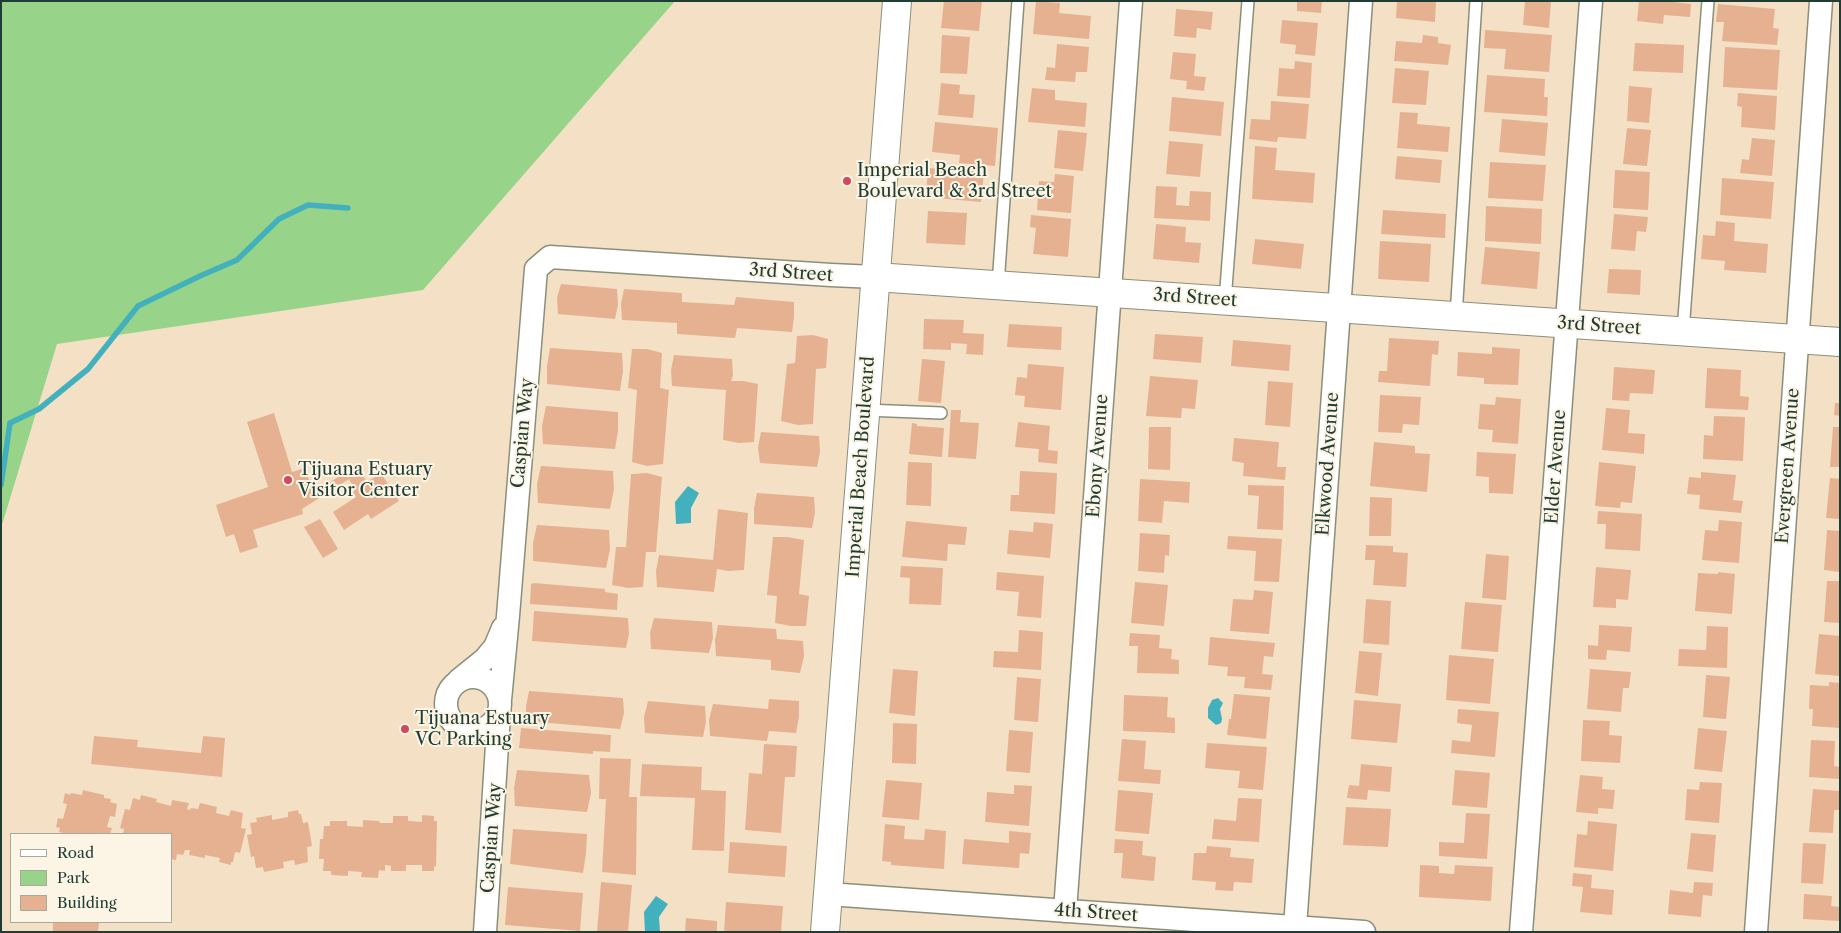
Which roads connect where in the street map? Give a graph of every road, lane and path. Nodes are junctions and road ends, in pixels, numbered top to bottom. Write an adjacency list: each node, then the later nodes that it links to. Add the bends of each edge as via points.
1 (896, 1): 11 (street, Imperial Beach Boulevard)
2 (1018, 1): 12 (lane)
3 (1132, 1): 13 (street, Ebony Avenue)
4 (1248, 1): 14 (lane)
5 (1361, 1): 15 (street, Elkwood Avenue)
6 (1476, 1): 16 (lane)
7 (1591, 1): 17 (street, Elder Avenue)
8 (1708, 1): 18 (lane)
9 (1821, 1): 19 (street, Evergreen Avenue)
10 (550, 257): 11 (street, 3rd Street); 23 (street, Caspian Way, via 536,268)
11 (875, 277): 12 (street, 3rd Street); 21 (street, Imperial Beach Boulevard)
12 (998, 285): 13 (street, 3rd Street)
13 (1110, 293): 14 (street, 3rd Street); 27 (street, Ebony Avenue)
14 (1226, 301): 15 (street, 3rd Street)
15 (1339, 308): 16 (street, 3rd Street); 28 (street, Elkwood Avenue)
16 (1456, 316): 17 (street, 3rd Street)
17 (1567, 324): 18 (street, 3rd Street); 32 (street, Elder Avenue)
18 (1683, 332): 19 (street, 3rd Street)
19 (1796, 340): 20 (street, 3rd Street); 33 (street, Evergreen Avenue)
20 (1840, 342)
21 (865, 410): 22 (lane); 26 (street, Imperial Beach Boulevard)
22 (941, 413)
23 (508, 616): 24 (street, Caspian Way, via 495,647); 25 (street, Caspian Way)
24 (459, 680): 25 (street, via 476,677 491,684); 25 (street, Caspian Way, via 448,693 446,701 446,710 456,726 464,730 482,729 490,724)
25 (499, 707): 29 (street, Caspian Way)
26 (828, 894): 27 (street, 4th Street); 30 (street, Imperial Beach Boulevard)
27 (1065, 911): 28 (street, 4th Street)
28 (1295, 927): 31 (street, 4th Street)
29 (485, 932)
30 (824, 932)
31 (1364, 932)
32 (1521, 932)
33 (1756, 932)

